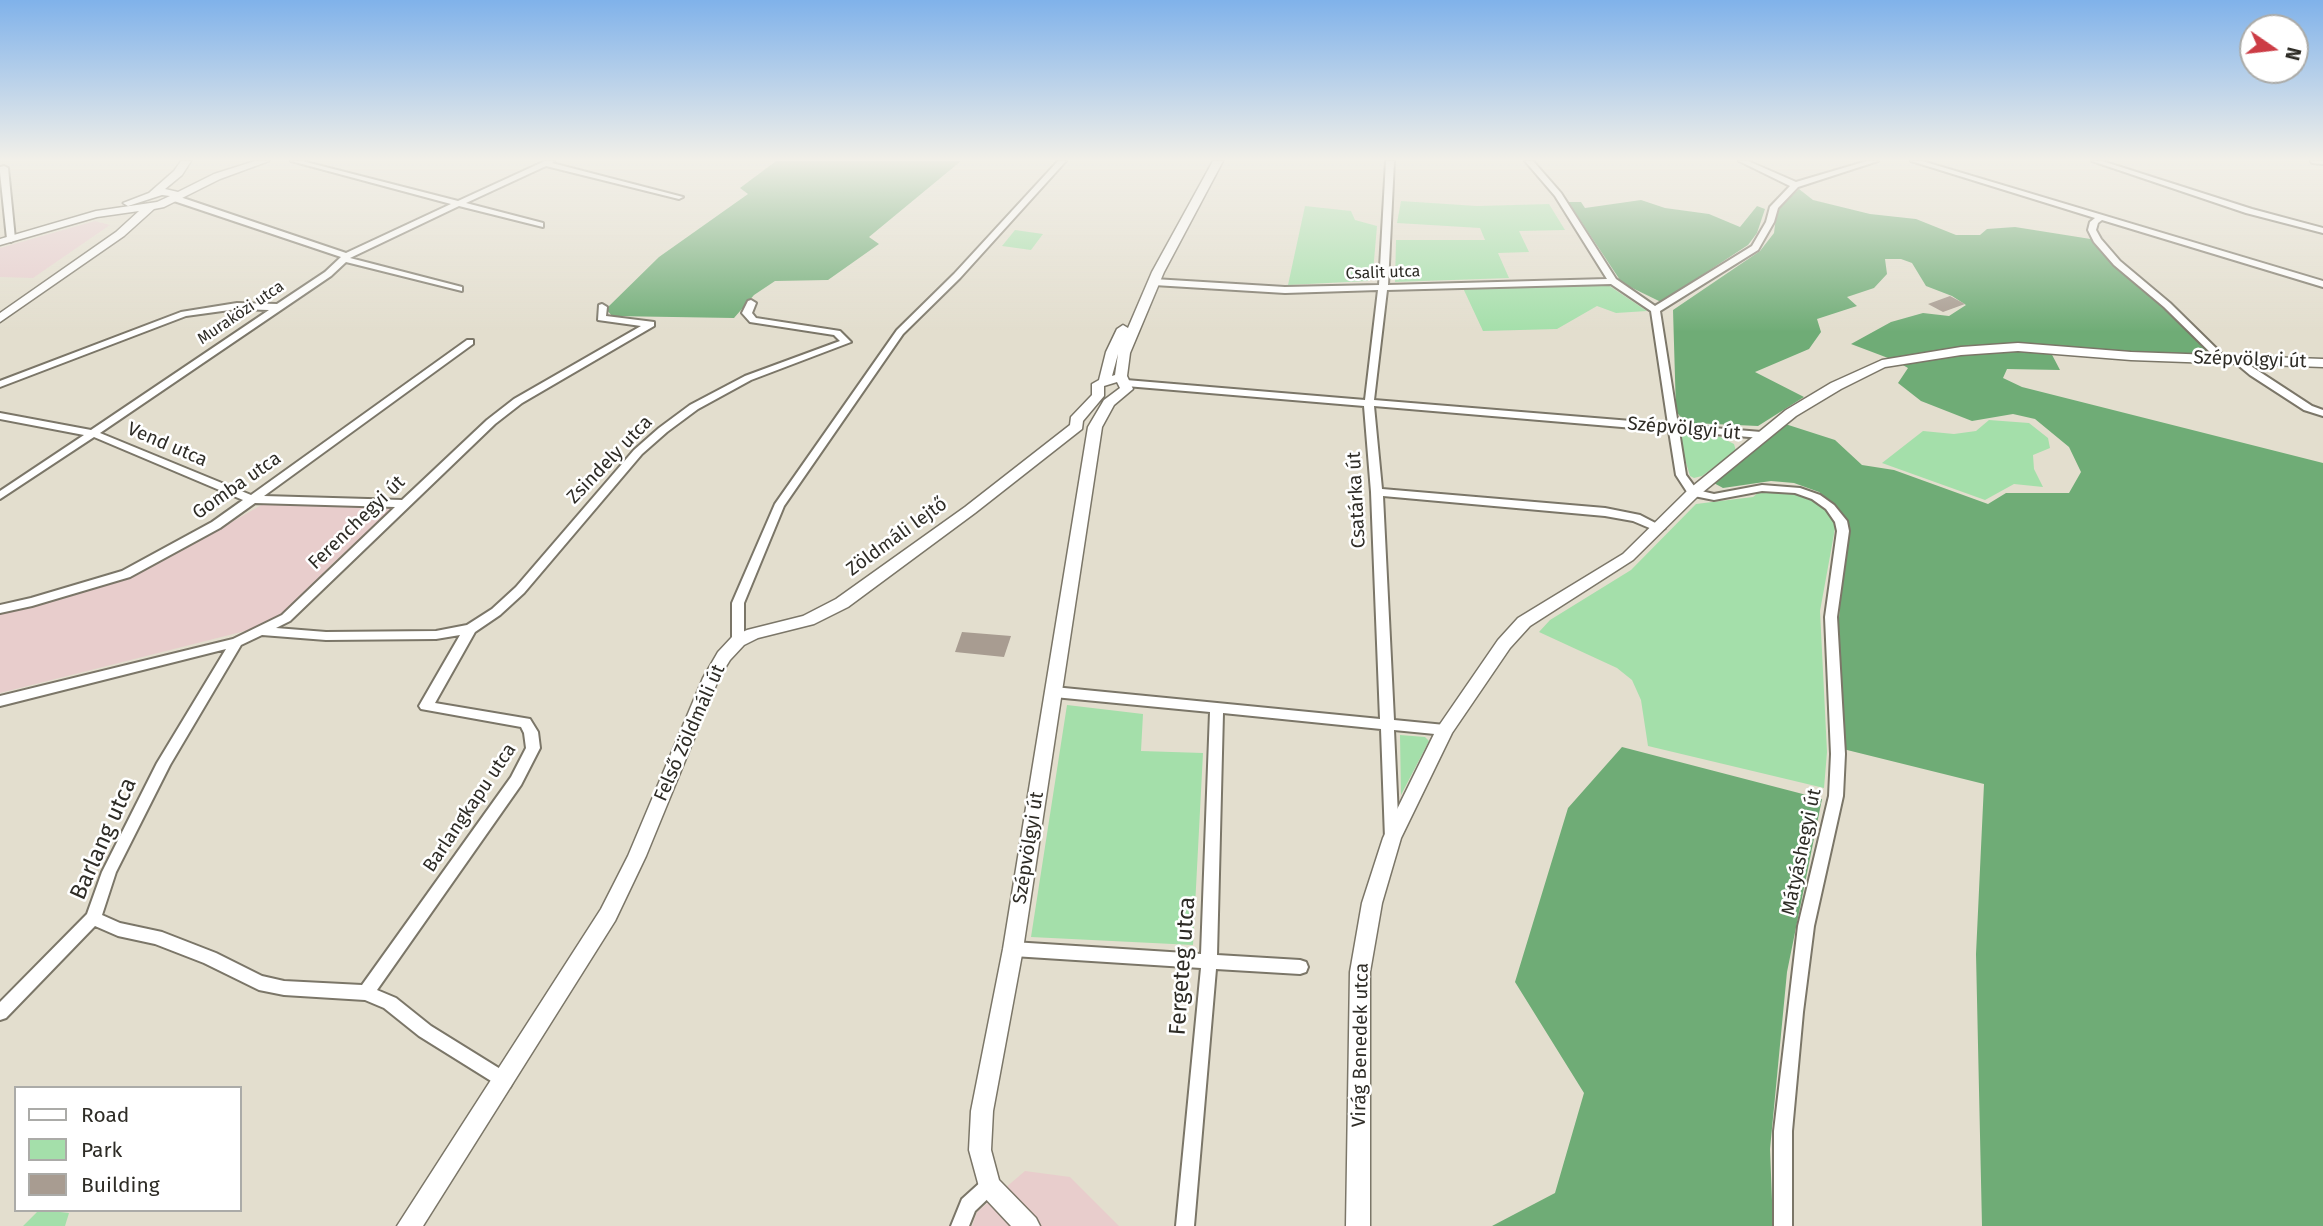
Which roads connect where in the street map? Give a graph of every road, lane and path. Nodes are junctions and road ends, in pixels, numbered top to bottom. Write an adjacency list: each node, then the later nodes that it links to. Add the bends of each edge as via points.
1 (5, 218): 20 (street)
2 (86, 218): 16 (street)
3 (133, 218): 32 (street, via 120,234)
4 (237, 218): 21 (street)
5 (431, 218): 21 (street, Muraközi utca)
6 (513, 218): 18 (street)
7 (1010, 218): 56 (street, via 900,332 779,506 738,603)
8 (1180, 218): 22 (street)
9 (1185, 218): 22 (street)
10 (1387, 218): 25 (street, Csatárka út)
11 (1573, 218): 23 (street)
12 (1771, 218): 31 (street, via 1755,248)
13 (2099, 218): 34 (street, via 2092,230 2097,240)
14 (2105, 218): 24 (street)
15 (2276, 218): 19 (street)
16 (80, 219): 20 (street)
17 (125, 220): 30 (street)
18 (540, 225)
19 (2323, 231)
20 (6, 240)
21 (346, 257): 26 (street); 28 (street, Muraközi utca)
22 (1149, 281): 25 (street, Csalit utca, via 1240,289); 37 (street, via 1112,352); 39 (street, via 1121,366)
23 (1613, 281): 25 (street, Csalit utca); 31 (street)
24 (2323, 284)
25 (1383, 287): 40 (street, Csatárka út)
26 (459, 289)
27 (751, 303): 54 (street, Zsindely utca, via 747,313 753,320 837,333 846,342 748,378 663,430 638,452 520,590)
28 (277, 307): 38 (street, via 237,306 184,314); 45 (street, Muraközi utca)
29 (603, 307): 51 (street, Ferenchegyi út, via 601,318 651,324 518,401)
30 (0, 309)
31 (1655, 310): 44 (street)
32 (0, 318)
33 (470, 342): 50 (street, Gomba utca)
34 (2222, 359): 35 (street, Szépvölgyi út); 46 (street, Szépvölgyi út, via 2018,347 1896,361 1836,386)
35 (2237, 360): 36 (street, Szépvölgyi út); 41 (street, via 2308,408)
36 (2323, 363)
37 (1105, 380): 39 (street, Szépvölgyi út); 43 (street, via 1097,387 1098,396 1076,420)
38 (0, 384)
39 (1125, 385): 40 (street, Szépvölgyi út); 43 (street)
40 (1369, 404): 44 (street, Szépvölgyi út); 47 (street, Csatárka út)
41 (2323, 413)
42 (0, 416): 45 (street, Vend utca)
43 (1085, 428): 56 (street, Zöldmáli lejtő, via 1064,436 835,607 808,621); 58 (street, Szépvölgyi út, via 1092,454)
44 (1672, 428): 46 (street, Szépvölgyi út); 48 (street, via 1681,475)
45 (92, 433): 49 (street, Muraközi utca); 50 (street, Vend utca)
46 (1761, 435): 48 (street, Virág Benedek utca)
47 (1377, 492): 52 (street, via 1605,512); 62 (street, Csatárka út)
48 (1693, 493): 52 (street, Virág Benedek utca); 78 (street, Mátyáshegyi út, via 1714,497 1762,488 1796,490 1830,507 1843,531 1831,630 1838,746 1836,796 1805,926 1783,1130)
49 (0, 496)
50 (251, 499): 51 (street, Vend utca); 53 (street, Gomba utca, via 216,525 127,574)
51 (405, 504): 55 (street, Ferenchegyi út, via 286,618)
52 (1659, 527): 63 (street, Virág Benedek utca, via 1628,557 1524,622)
53 (0, 609)
54 (470, 629): 55 (street, Zsindely utca, via 436,635 326,636); 60 (street, Zsindely utca)
55 (262, 631): 57 (street, Ferenchegyi út)
56 (738, 641): 71 (street, Felső Zöldmáli út, via 711,678 608,915)
57 (237, 642): 59 (street, Ferenchegyi út); 65 (street, Barlang utca, via 164,763 109,872)
58 (1054, 692): 61 (street); 66 (street, Szépvölgyi út)
59 (0, 701)
60 (426, 706): 69 (street, Barlangkapu utca, via 524,723 534,748 516,781)
61 (1217, 709): 62 (street); 67 (street, Fergeteg utca)
62 (1385, 725): 63 (street); 64 (street, Csatárka út)
63 (1445, 730): 64 (street, Virág Benedek utca)
64 (1392, 838): 77 (street, Virág Benedek utca, via 1372,903 1360,972)
65 (93, 918): 69 (street, Barlang utca, via 178,945 259,983); 70 (street)
66 (1013, 949): 67 (street); 72 (street, Szépvölgyi út, via 982,1111 980,1150)
67 (1209, 962): 68 (street); 76 (street, Fergeteg utca)
68 (1300, 967)
69 (366, 993): 71 (street, Barlang utca, via 390,1003)
70 (0, 1013)
71 (504, 1081): 73 (street, Felső Zöldmáli út)
72 (989, 1186): 74 (street, via 968,1205); 75 (street)
73 (409, 1226)
74 (960, 1226)
75 (1028, 1226)
76 (1185, 1226)
77 (1358, 1226)
78 (1783, 1226)

